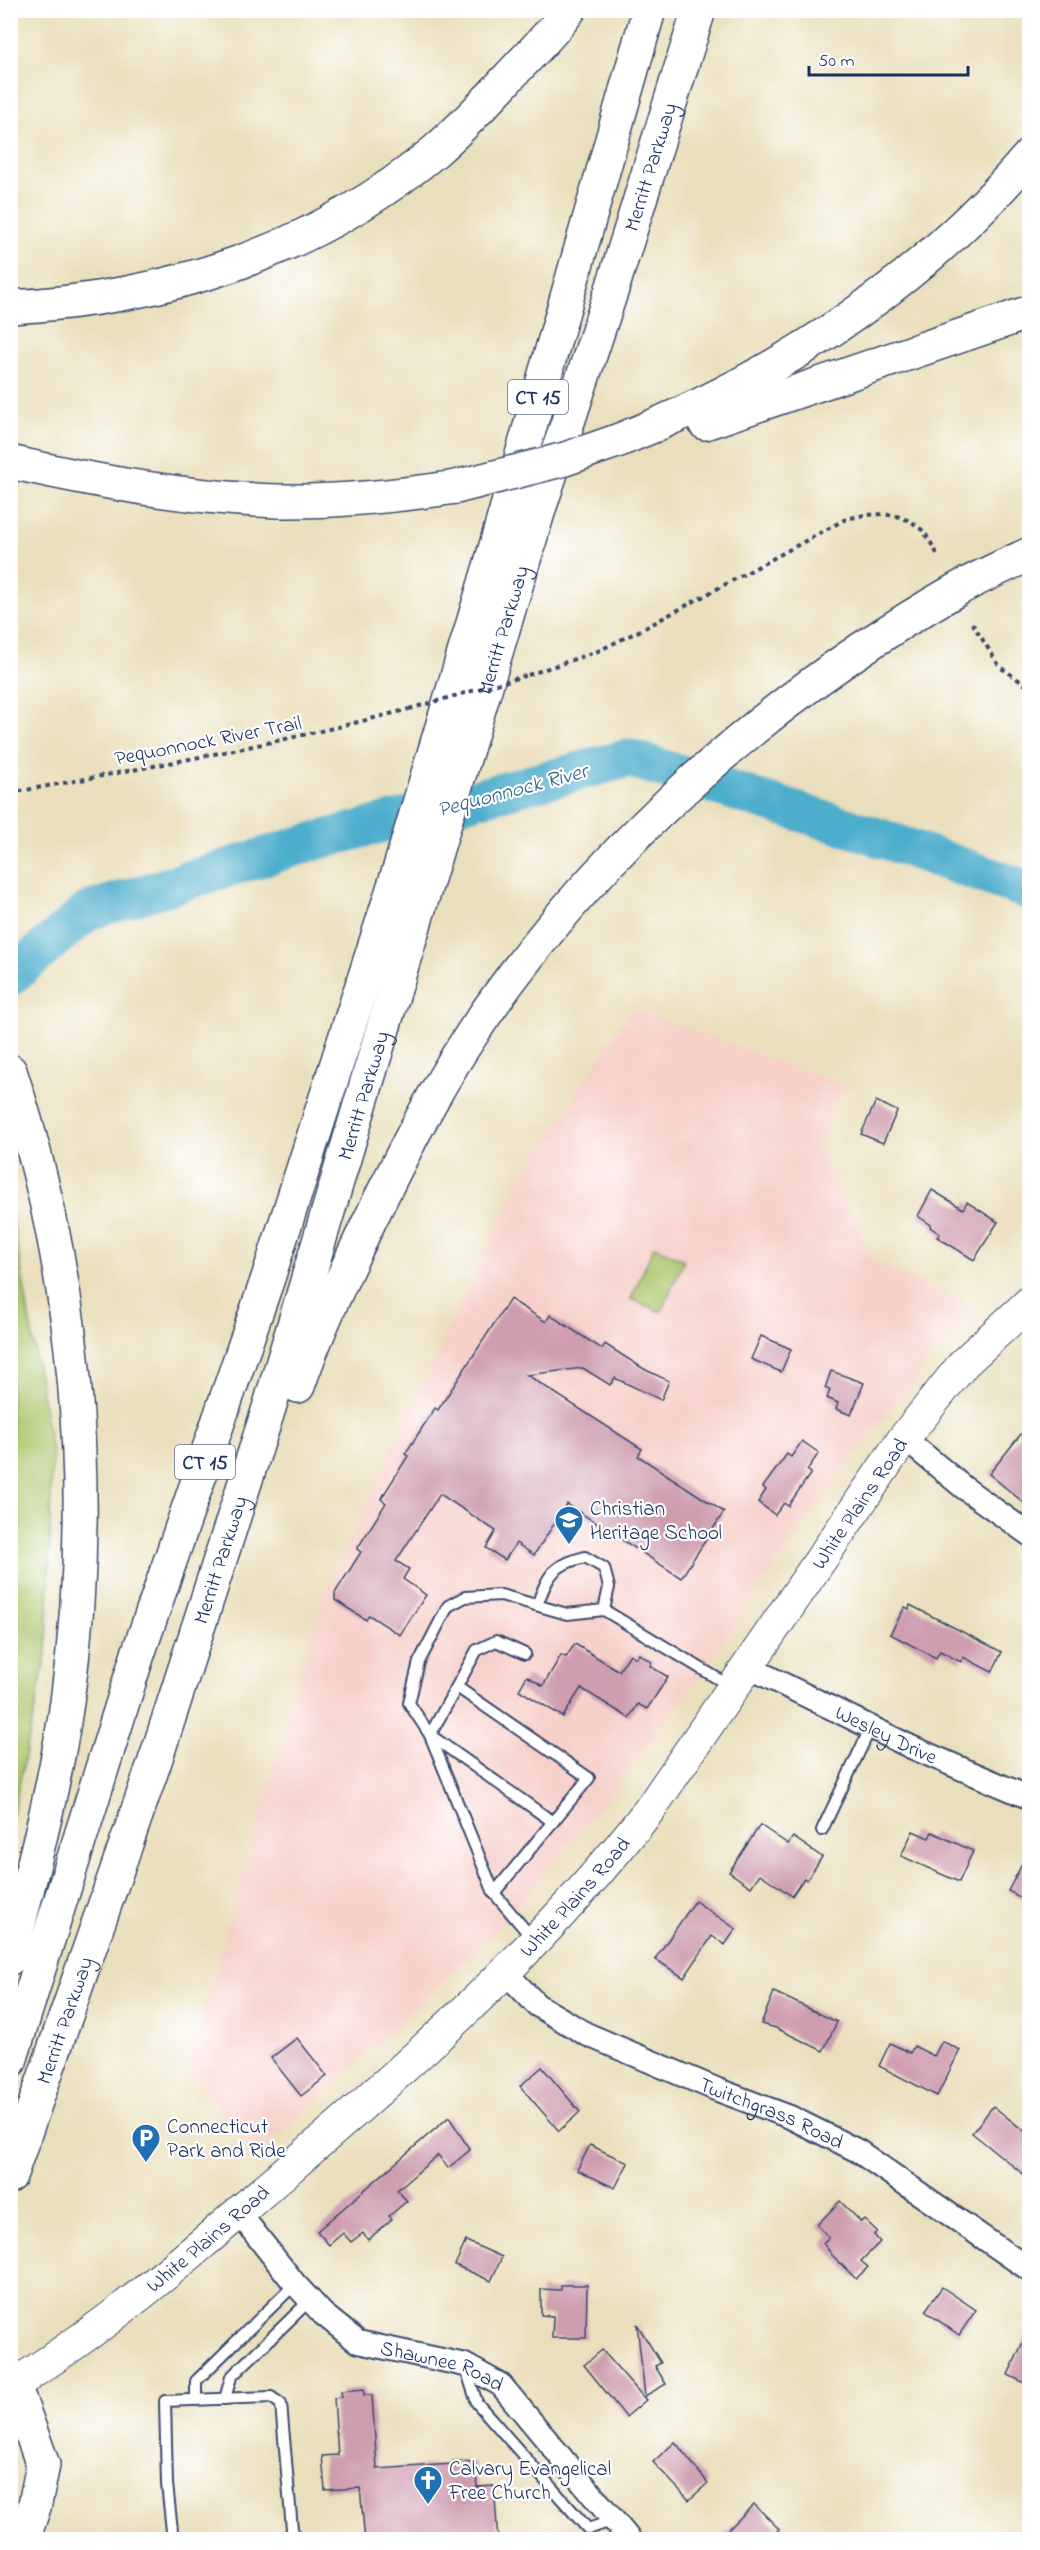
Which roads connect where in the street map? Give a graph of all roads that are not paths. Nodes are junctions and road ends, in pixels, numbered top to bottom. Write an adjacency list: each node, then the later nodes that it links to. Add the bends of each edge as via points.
1 (568, 10): 5 (highway, via 488,100 434,152 372,197 290,242 219,272 140,292 64,304)
2 (649, 10): 29 (highway, Merritt Parkway / CT 15, via 426,784 268,1278 138,1654)
3 (699, 10): 21 (highway, Merritt Parkway / CT 15, via 540,506 269,1408)
4 (1029, 155): 7 (highway, via 925,260 827,335 724,394)
5 (10, 307)
6 (1029, 312): 7 (highway)
7 (615, 448): 8 (highway, bridge, via 456,487 338,500 223,498 117,484)
8 (10, 462)
9 (1029, 554): 21 (highway, via 959,588 894,628 822,676 758,726 609,862 539,944 466,1043 380,1199 309,1354 226,1594)
10 (10, 1071): 27 (highway, via 49,1208 67,1305 81,1507 77,1606 67,1703 40,1839)
11 (1029, 1302): 12 (main road, White Plains Road, via 964,1363)
12 (904, 1438): 13 (street); 17 (main road, White Plains Road)
13 (1029, 1535)
14 (537, 1605): 15 (lane, via 567,1614); 15 (lane, via 545,1583 562,1563 585,1557 604,1568 609,1587); 20 (lane, via 501,1595 465,1598 448,1606 419,1662 409,1703)
15 (604, 1610): 17 (lane)
16 (525, 1654): 18 (lane, via 496,1641 477,1650)
17 (741, 1677): 19 (street, Wesley Drive); 26 (main road, White Plains Road, via 609,1861)
18 (457, 1687): 20 (lane); 23 (lane, via 590,1778)
19 (871, 1727): 22 (street, Wesley Drive); 24 (lane)
20 (430, 1735): 23 (lane); 25 (lane)
21 (154, 1761): 30 (highway, Merritt Parkway / CT 15)
22 (1029, 1798)
23 (553, 1822): 25 (lane)
24 (822, 1830)
25 (494, 1893): 26 (lane)
26 (536, 1941): 28 (main road, White Plains Road)
27 (10, 1958)
28 (506, 1973): 31 (main road, White Plains Road); 32 (street, Twitchgrass Road, via 537,2005 586,2034 790,2117 858,2151)
29 (10, 2061)
30 (10, 2176)
31 (239, 2212): 33 (street, Shawnee Road); 35 (main road, White Plains Road, via 115,2315)
32 (1029, 2270)
33 (295, 2284): 34 (street, Shawnee Road); 37 (lane, via 196,2380)
34 (310, 2300): 36 (lane, via 231,2377); 41 (street, Shawnee Road, via 358,2342 465,2365 501,2385)
35 (12, 2386): 38 (highway, via 43,2465)
36 (225, 2399): 37 (lane); 40 (lane, via 271,2397 281,2404)
37 (196, 2400): 39 (lane, via 165,2401 166,2484)
38 (23, 2540)
39 (172, 2540)
40 (296, 2540)
41 (630, 2540)

